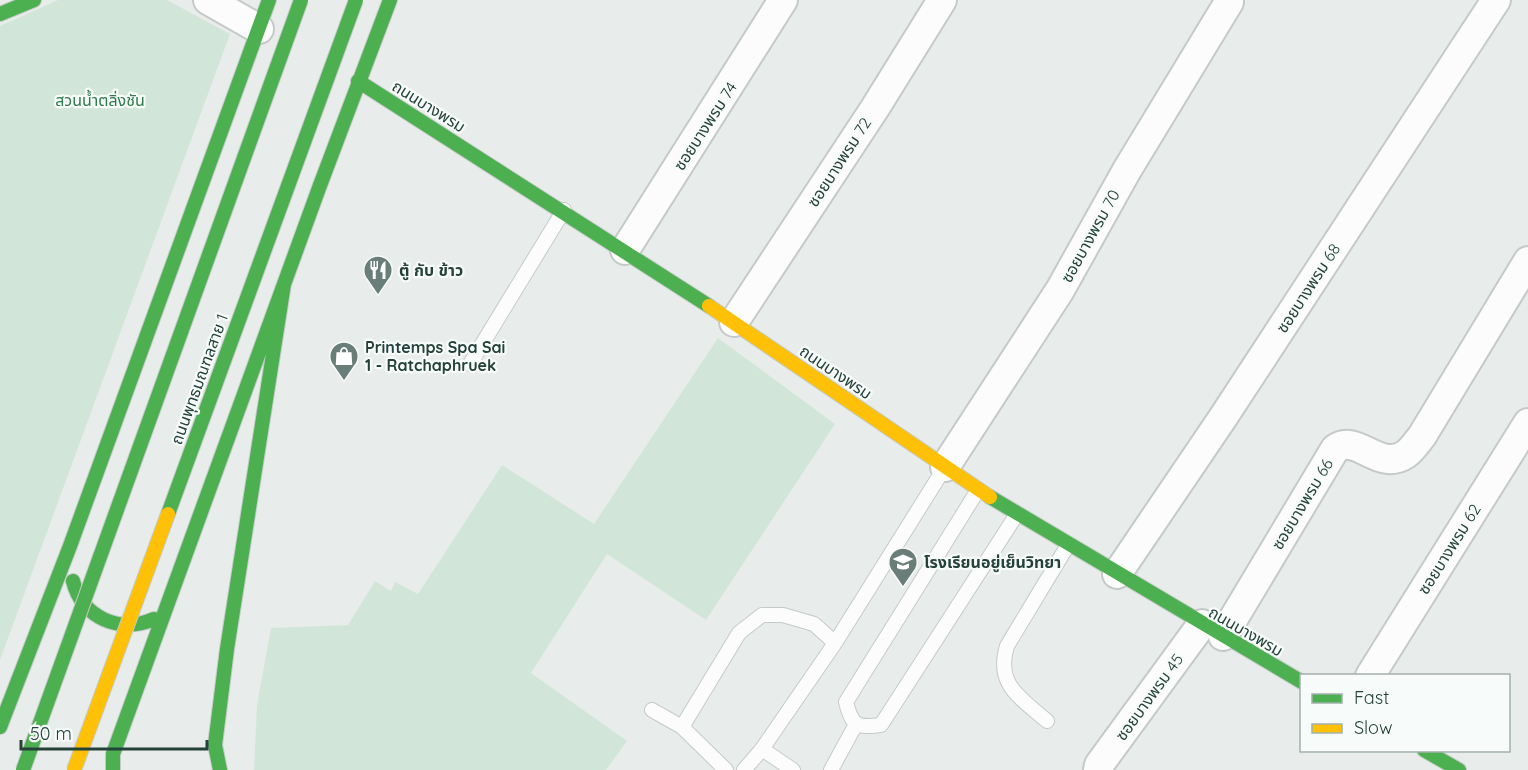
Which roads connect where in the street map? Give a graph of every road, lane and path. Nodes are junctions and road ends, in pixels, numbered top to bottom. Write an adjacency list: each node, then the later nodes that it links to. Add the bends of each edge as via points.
1 (34, 0): 11 (main road)
2 (208, 0): 12 (street)
3 (269, 0): 12 (main road)
4 (301, 0): 40 (main road, ถนนพุทธมณฑลสาย 1, bridge)
5 (356, 0): 41 (main road, ถนนพุทธมณฑลสาย 1, bridge)
6 (390, 0): 13 (main road)
7 (783, 0): 15 (street, ซอยบางพรม 74)
8 (942, 0): 18 (street, ซอยบางพรม 72)
9 (1496, 0): 27 (street, ซอยบางพรม 68)
10 (1230, 2): 21 (street, ซอยบางพรม 70, via 1127,170 1060,290)
11 (0, 14)
12 (259, 29): 26 (main road)
13 (358, 81): 14 (main road, ถนนบางพรม); 17 (main road)
14 (564, 210): 15 (main road, ถนนบางพรม); 19 (lane)
15 (625, 250): 18 (main road, ถนนบางพรม)
16 (1528, 261): 29 (street, ซอยบางพรม 66, via 1422,436 1407,454 1392,460 1350,444 1335,448)
17 (284, 284): 28 (main road); 43 (main road, via 216,734)
18 (734, 322): 21 (main road, ถนนบางพรม)
19 (470, 364)
20 (1528, 423): 31 (street, ซอยบางพรม 62)
21 (945, 467): 23 (main road, ถนนบางพรม); 30 (lane)
22 (1339, 472): 29 (street)
23 (978, 490): 24 (main road, ถนนบางพรม); 35 (lane, via 846,702)
24 (1017, 514): 25 (main road, ถนนบางพรม); 35 (lane, via 881,725)
25 (1068, 545): 27 (main road, ถนนบางพรม); 34 (lane, via 1007,645 1003,660 1011,688)
26 (70, 546): 28 (main road, via 73,586 84,607 112,624 152,621); 36 (main road)
27 (1117, 574): 29 (main road, ถนนบางพรม)
28 (171, 604): 42 (main road, via 113,754)
29 (1220, 635): 32 (main road, ถนนบางพรม); 48 (street, ซอยบางพรม 45)
30 (835, 643): 37 (lane, via 814,624 783,615 762,615 739,633); 38 (lane)
31 (1371, 674)
32 (1300, 681)
33 (652, 710): 37 (lane)
34 (1047, 721)
35 (856, 724): 47 (lane)
36 (0, 727)
37 (682, 727): 44 (lane)
38 (762, 749): 45 (lane); 46 (lane)
39 (1428, 752): 49 (main road)
40 (22, 770)
41 (74, 770)
42 (113, 770)
43 (220, 770)
44 (726, 770)
45 (744, 770)
46 (793, 770)
47 (831, 770)
48 (1098, 770)
49 (1459, 770)

